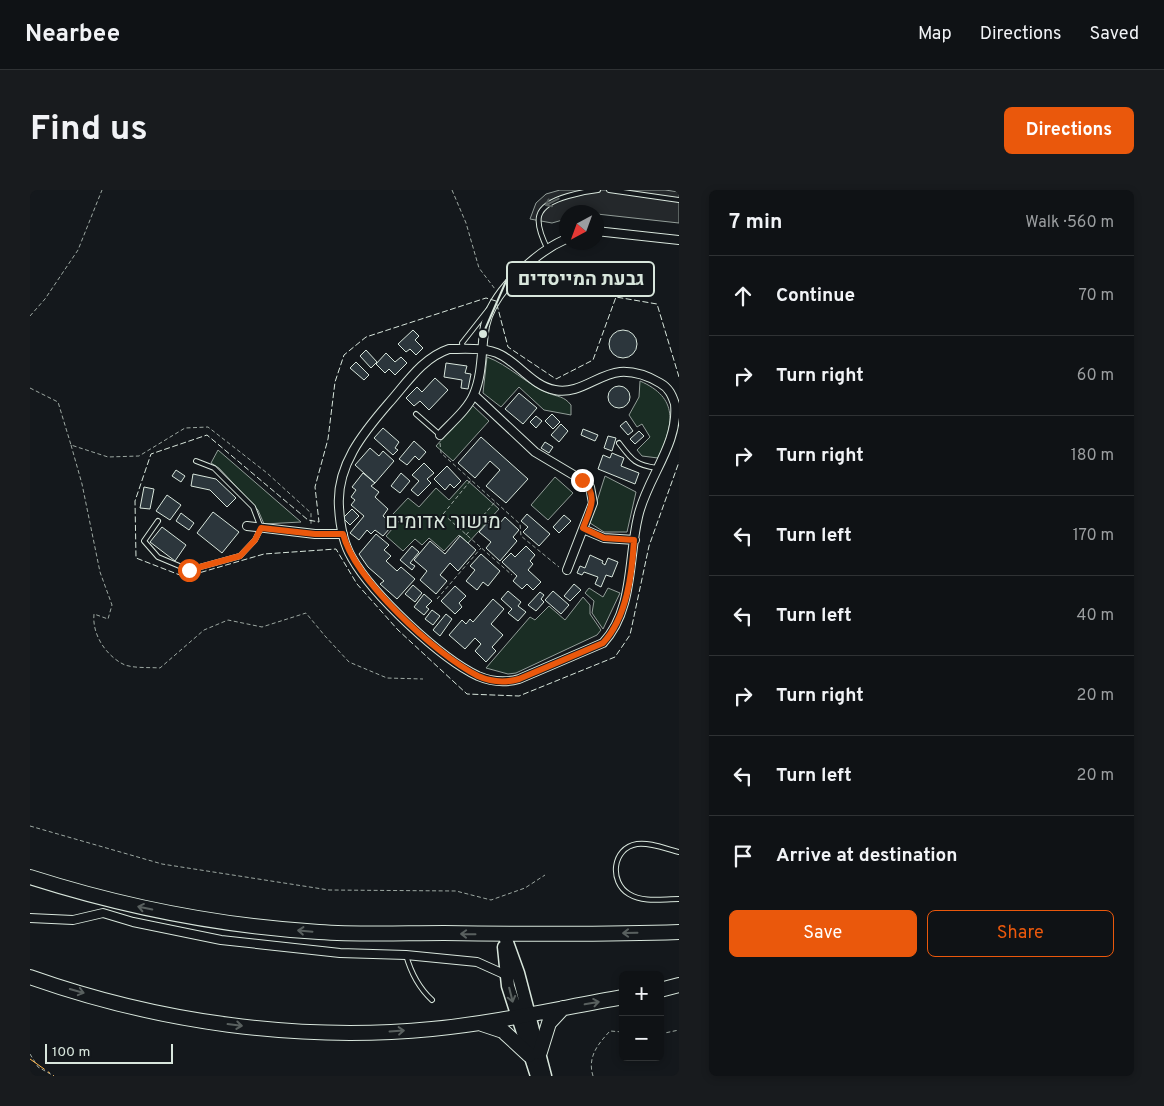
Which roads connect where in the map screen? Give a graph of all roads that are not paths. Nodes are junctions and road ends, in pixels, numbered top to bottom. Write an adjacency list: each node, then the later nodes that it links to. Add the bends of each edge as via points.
1 (598, 190): 7 (lane, one-way to 7, via 550,201 542,208 539,232)
2 (609, 190): 3 (lane)
3 (679, 200)
4 (604, 232): 5 (street)
5 (679, 240)
6 (559, 243): 7 (street)
7 (548, 250): 8 (street, via 512,279)
8 (493, 305): 9 (lane, via 462,343); 10 (street)
9 (463, 349): 10 (street); 21 (street, via 449,349 425,362 363,433 341,482 338,505)
10 (482, 350): 11 (street); 16 (street, via 502,356 536,381 556,390 569,390 619,372 634,373 664,385 672,394 677,426)
11 (474, 395): 13 (street); 20 (street, via 536,452 590,487 593,503)
12 (416, 414): 13 (lane)
13 (440, 435)
14 (619, 443): 16 (lane, via 634,462)
15 (196, 461): 19 (lane, via 214,468 253,507)
16 (660, 468): 22 (street, via 643,499)
17 (158, 521): 19 (lane, via 144,541 147,547 158,557 189,570 240,556)
18 (247, 526): 19 (street)
19 (261, 528): 21 (street)
20 (583, 528): 22 (street, via 604,538); 23 (street)
21 (343, 534): 22 (street, via 346,546 365,577 420,632 478,676 506,682 603,643 611,634 626,592)
22 (634, 540)
23 (567, 570)
24 (679, 852): 26 (lane, via 638,844 622,852 616,869 622,889 630,894 651,900)
25 (30, 877): 29 (highway, one-way to 25, via 320,932 239,925 112,901)
26 (679, 898)
27 (30, 918): 30 (street, via 74,920 102,912 133,922 221,940 340,953)
28 (679, 932): 29 (highway, one-way to 29)
29 (504, 934): 31 (main road); 38 (main road, via 518,973)
30 (406, 955): 31 (street, via 477,962); 36 (lane, via 420,990)
31 (506, 975): 38 (main road, one-way to 38)
32 (30, 977): 39 (highway, one-way to 39, via 138,1008 277,1030 373,1033)
33 (679, 985): 34 (highway)
34 (664, 989)
35 (619, 999): 37 (highway, one-way to 35)
36 (432, 1000)
37 (563, 1008): 38 (highway); 40 (highway, via 549,1023)
38 (522, 1015): 39 (highway); 40 (main road)
39 (476, 1023): 40 (highway, via 503,1031)
40 (534, 1054): 41 (main road); 42 (main road)
41 (537, 1076)
42 (545, 1076)

